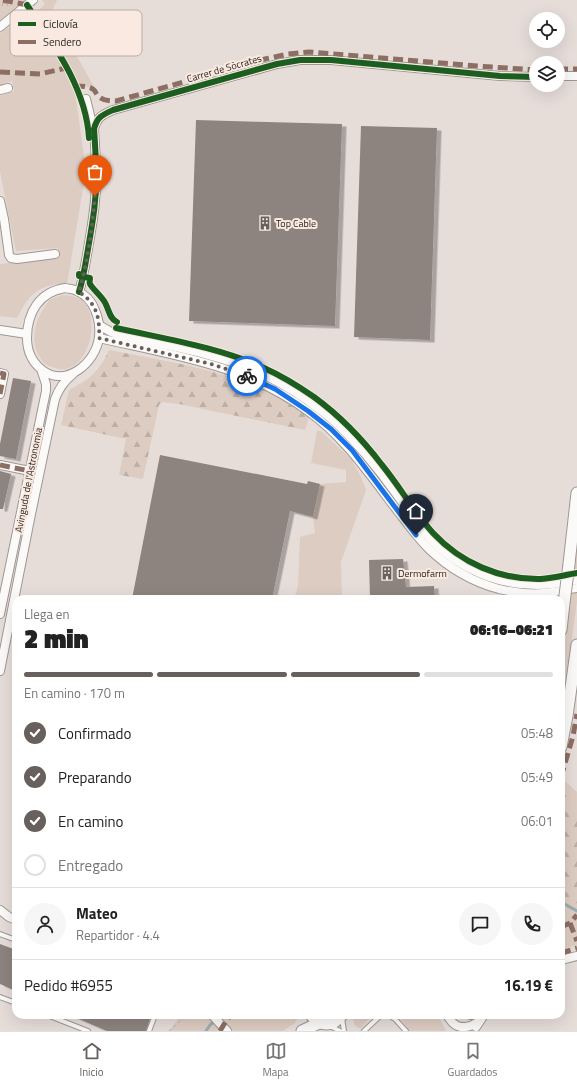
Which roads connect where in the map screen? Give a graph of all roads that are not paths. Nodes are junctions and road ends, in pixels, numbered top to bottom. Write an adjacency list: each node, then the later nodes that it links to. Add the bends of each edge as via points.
1 (36, 2): 2 (street)
2 (24, 10)
3 (10, 20): 4 (street)
4 (0, 27)
5 (565, 76): 6 (street)
6 (577, 76)
7 (529, 77): 9 (street, Carrer de Sòcrates, via 331,60 290,61 113,110 99,117)
8 (86, 100): 9 (street)
9 (94, 129): 13 (street, via 96,172 93,220)
10 (0, 201): 11 (street)
11 (2, 219): 12 (street, via 9,255 12,258)
12 (55, 254)
13 (79, 292): 14 (street, via 92,304); 16 (street, via 59,289 41,299 33,310)
14 (99, 325): 17 (street); 25 (street, via 122,336 232,362 264,374 303,397 325,413 359,447 432,540 444,552 477,573 495,580 522,584 553,584)
15 (0, 330): 16 (street)
16 (27, 334): 18 (street, via 30,355)
17 (99, 338): 20 (street, via 88,362); 26 (street, via 232,370 275,389 331,429 352,450 416,535 443,561 459,572 488,586 520,593 552,593)
18 (41, 369): 20 (street, via 55,376); 23 (street, Avinguda de l'Astronomia, via 46,391)
19 (2, 373): 21 (street)
20 (73, 374): 28 (street, Avinguda de l'Astronomia, via 60,386 55,399)
21 (0, 394)
22 (0, 465): 23 (street)
23 (30, 471): 27 (street, Avinguda de l'Astronomia, via 7,582)
24 (577, 493): 29 (street, bridge)
25 (577, 580)
26 (577, 588)
27 (2, 591): 31 (street, Avinguda de l'Astronomia)
28 (15, 595)
29 (565, 595)
30 (12, 610): 33 (street, Avinguda de l'Astronomia)
31 (0, 614)
32 (577, 645): 34 (street)
33 (0, 671)
34 (565, 726)
35 (0, 910): 37 (street)
36 (0, 915): 37 (street)
37 (12, 918)
38 (0, 934): 39 (lane)
39 (12, 938)
40 (577, 956): 41 (street)
41 (565, 959)
42 (0, 997): 43 (lane)
43 (12, 1002)
44 (57, 1019): 57 (lane)
45 (154, 1019): 58 (lane)
46 (216, 1019): 56 (street)
47 (316, 1019): 48 (street, via 334,1023); 59 (street); 60 (lane)
48 (339, 1019)
49 (342, 1019): 61 (lane)
50 (377, 1019): 62 (lane)
51 (395, 1019): 63 (lane)
52 (449, 1019): 55 (street)
53 (481, 1019): 54 (street)
54 (478, 1022): 55 (street); 64 (street)
55 (455, 1028)
56 (227, 1030)
57 (88, 1031)
58 (149, 1031)
59 (301, 1031)
60 (340, 1031)
61 (344, 1031)
62 (364, 1031)
63 (406, 1031)
64 (473, 1031)

